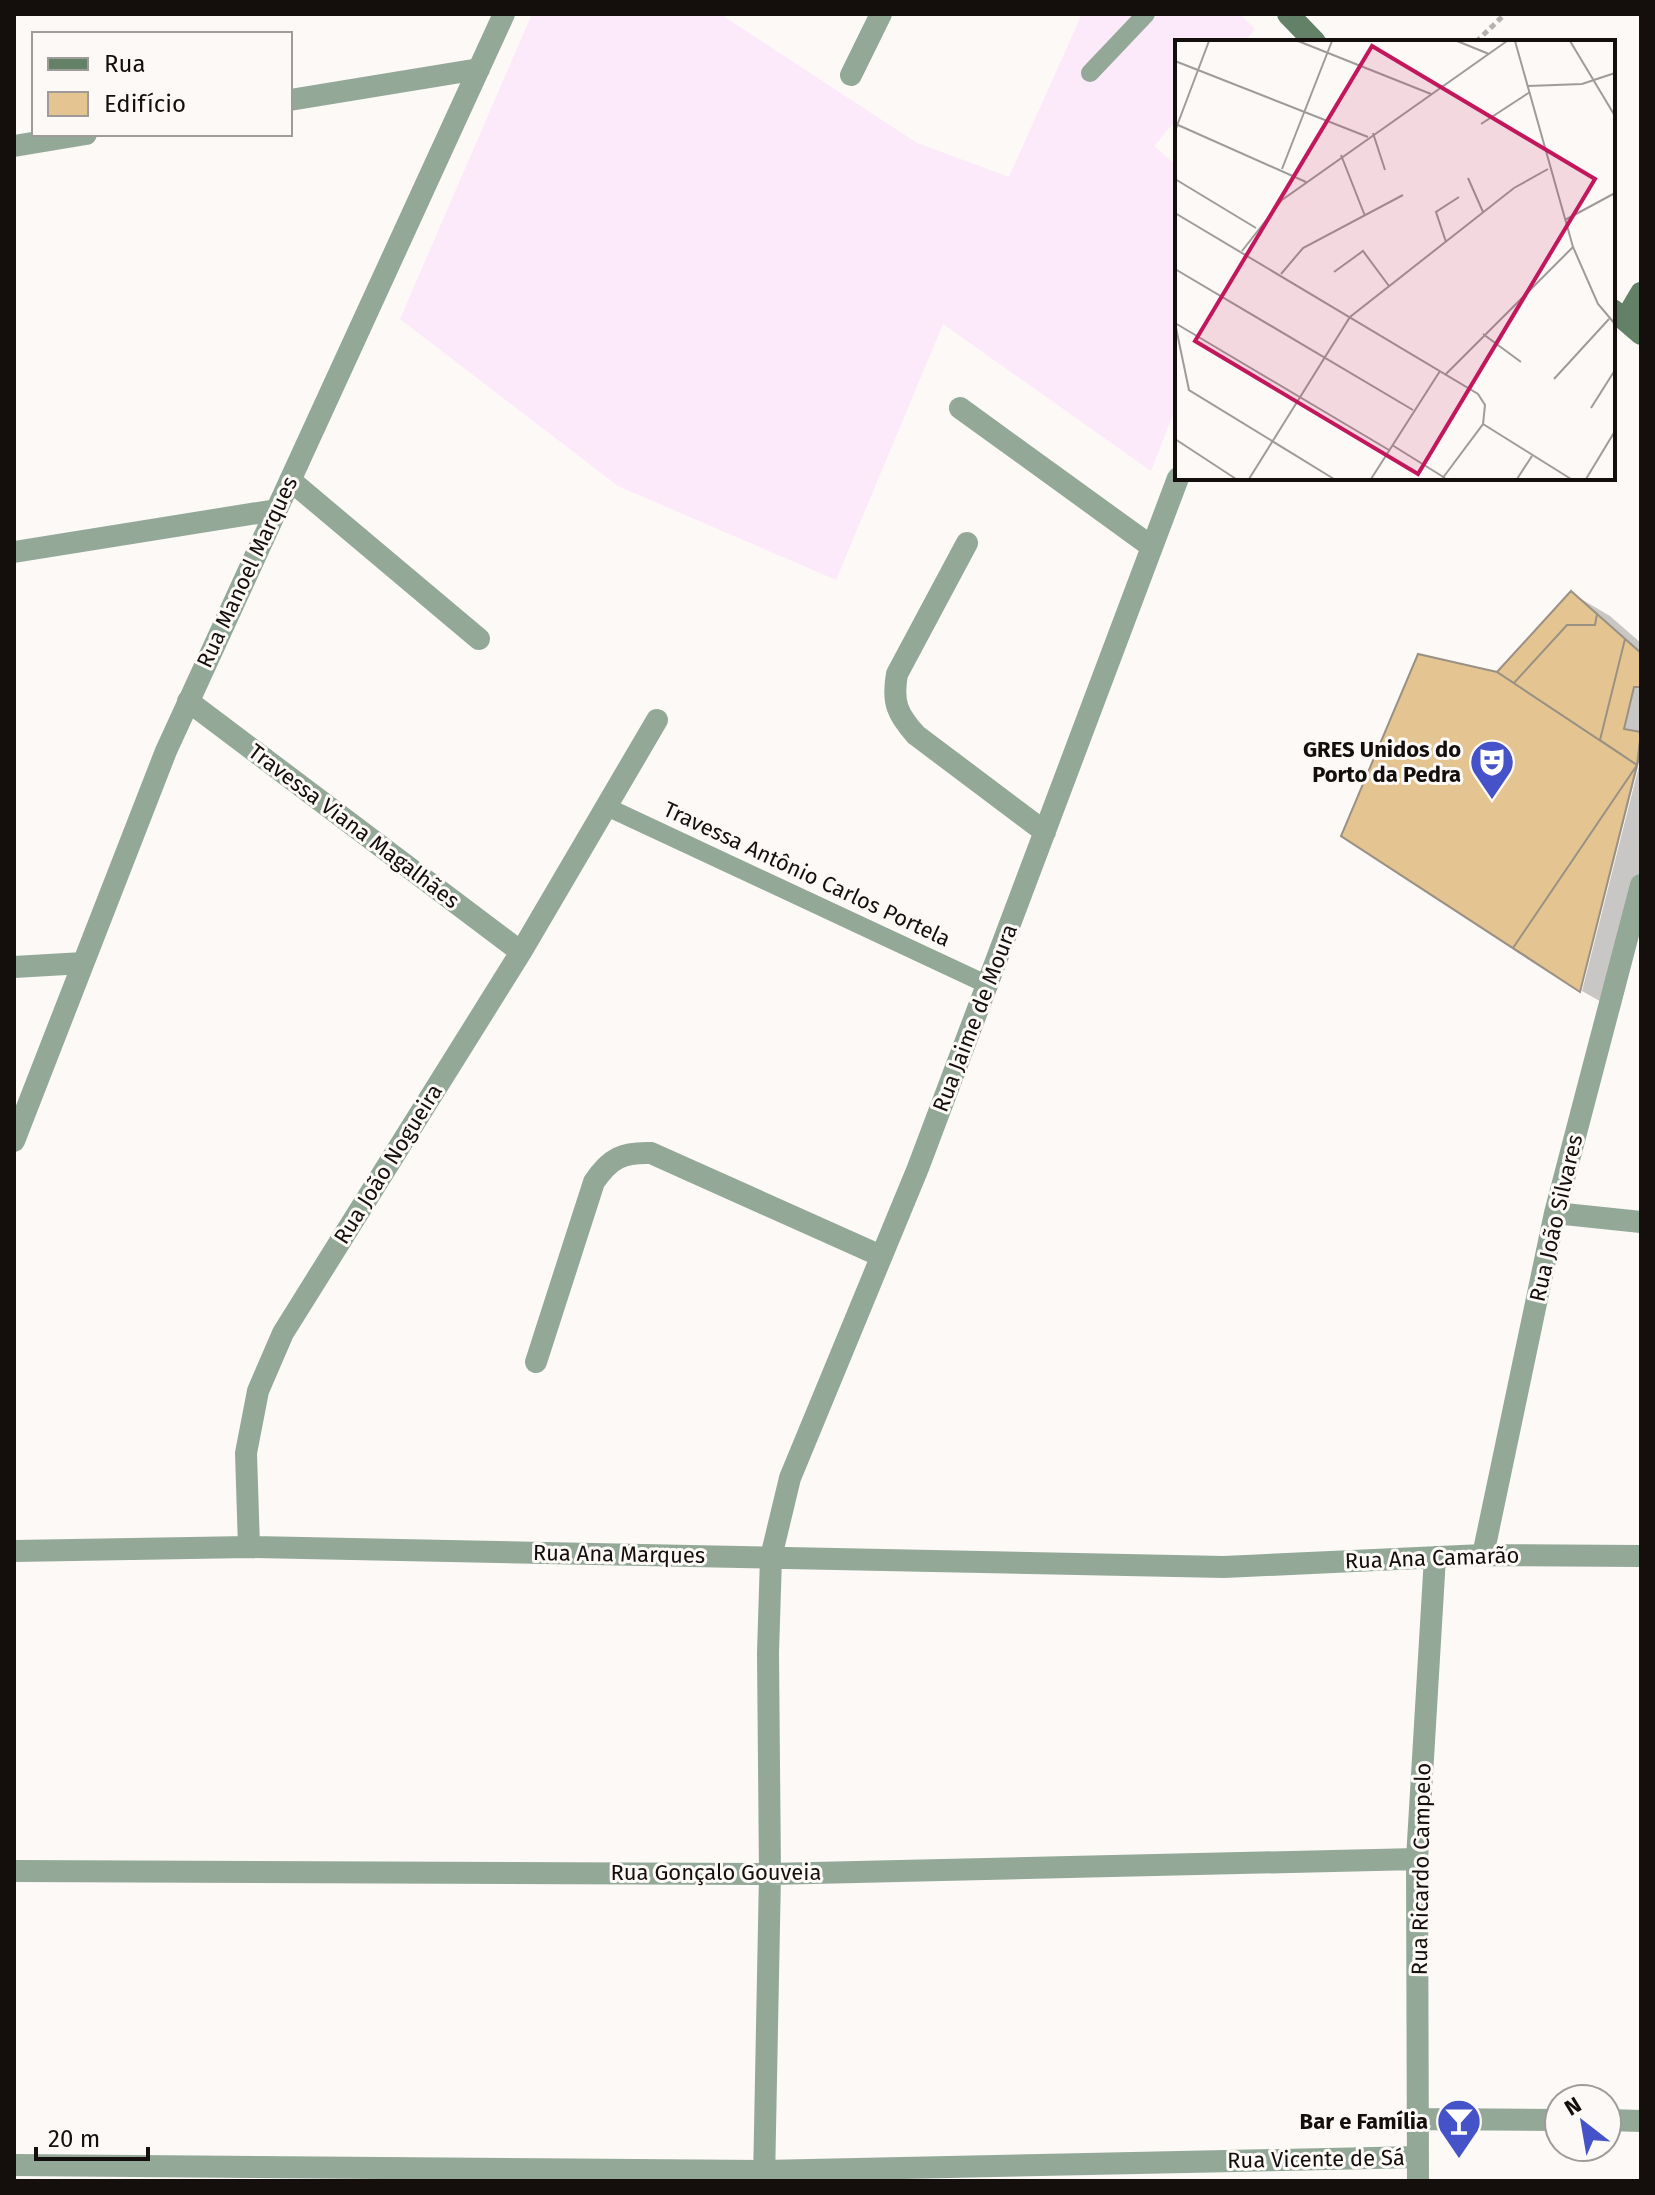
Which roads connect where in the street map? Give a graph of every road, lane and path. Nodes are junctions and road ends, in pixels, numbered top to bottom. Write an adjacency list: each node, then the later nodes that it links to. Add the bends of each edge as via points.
1 (504, 14): 8 (street, Rua Manoel Marques)
2 (881, 14): 10 (street)
3 (1146, 14): 9 (lane)
4 (1288, 14): 6 (main road)
5 (1505, 14): 7 (path)
6 (1313, 40)
7 (1478, 40)
8 (479, 69): 11 (street); 17 (street, Rua Manoel Marques)
9 (1090, 73)
10 (851, 75)
11 (292, 100)
12 (74, 136): 13 (street)
13 (14, 146)
14 (1641, 293): 15 (main road)
15 (1626, 321)
16 (960, 408): 21 (street)
17 (290, 480): 19 (street, Rua Manoel Marques); 23 (street)
18 (1177, 480): 21 (street, Rua Jaime de Moura)
19 (276, 510): 22 (street); 24 (street, Rua Manoel Marques)
20 (967, 543): 27 (street, via 897,674 893,698 900,718 916,735)
21 (1152, 547): 27 (street, Rua Jaime de Moura)
22 (14, 552)
23 (479, 639)
24 (188, 701): 29 (street, Travessa Viana Magalhães); 30 (street, Rua Manoel Marques)
25 (657, 720): 26 (street, Rua João Nogueira)
26 (607, 807): 29 (street, Rua João Nogueira); 32 (lane, Travessa Antônio Carlos Portela)
27 (1045, 832): 32 (street, Rua Jaime de Moura)
28 (1641, 885): 34 (street, Rua João Silvares)
29 (521, 952): 38 (street, Rua João Nogueira, via 283,1333 258,1391 246,1453)
30 (83, 963): 31 (street); 33 (street, Rua Manoel Marques)
31 (14, 967)
32 (988, 985): 36 (street, Rua Jaime de Moura)
33 (14, 1141)
34 (1555, 1213): 35 (street); 40 (street, Rua João Silvares)
35 (1641, 1222)
36 (881, 1256): 37 (street, via 651,1153 626,1152 605,1165 594,1182); 42 (street, Rua Jaime de Moura, via 790,1478)
37 (536, 1362)
38 (249, 1547): 39 (street, Rua Ana Marques); 42 (street, Rua Ana Marques)
39 (14, 1551)
40 (1483, 1555): 41 (street, Rua Ana Camarão); 43 (street, Rua Ana Camarão)
41 (1641, 1556)
42 (771, 1557): 44 (street, Rua Ana Marques); 47 (street, Rua Jaime de Moura)
43 (1435, 1557): 44 (street, Rua Ana Camarão); 45 (street, Rua Ricardo Campelo)
44 (1224, 1567)
45 (1417, 1859): 47 (street, Rua Gonçalo Gouveia); 48 (street, Rua Ricardo Campelo)
46 (14, 1871): 47 (street, Rua Gonçalo Gouveia)
47 (770, 1874): 52 (street, Rua Jaime de Moura)
48 (1418, 2119): 49 (street, Rua Vicente de Sá); 50 (street, Rua Ricardo Campelo)
49 (1543, 2120)
50 (1418, 2157): 52 (street, Rua Vicente de Sá); 53 (street, Rua Ricardo Campelo)
51 (14, 2165): 52 (street, Rua Vicente de Sá)
52 (764, 2176)
53 (1418, 2181)

